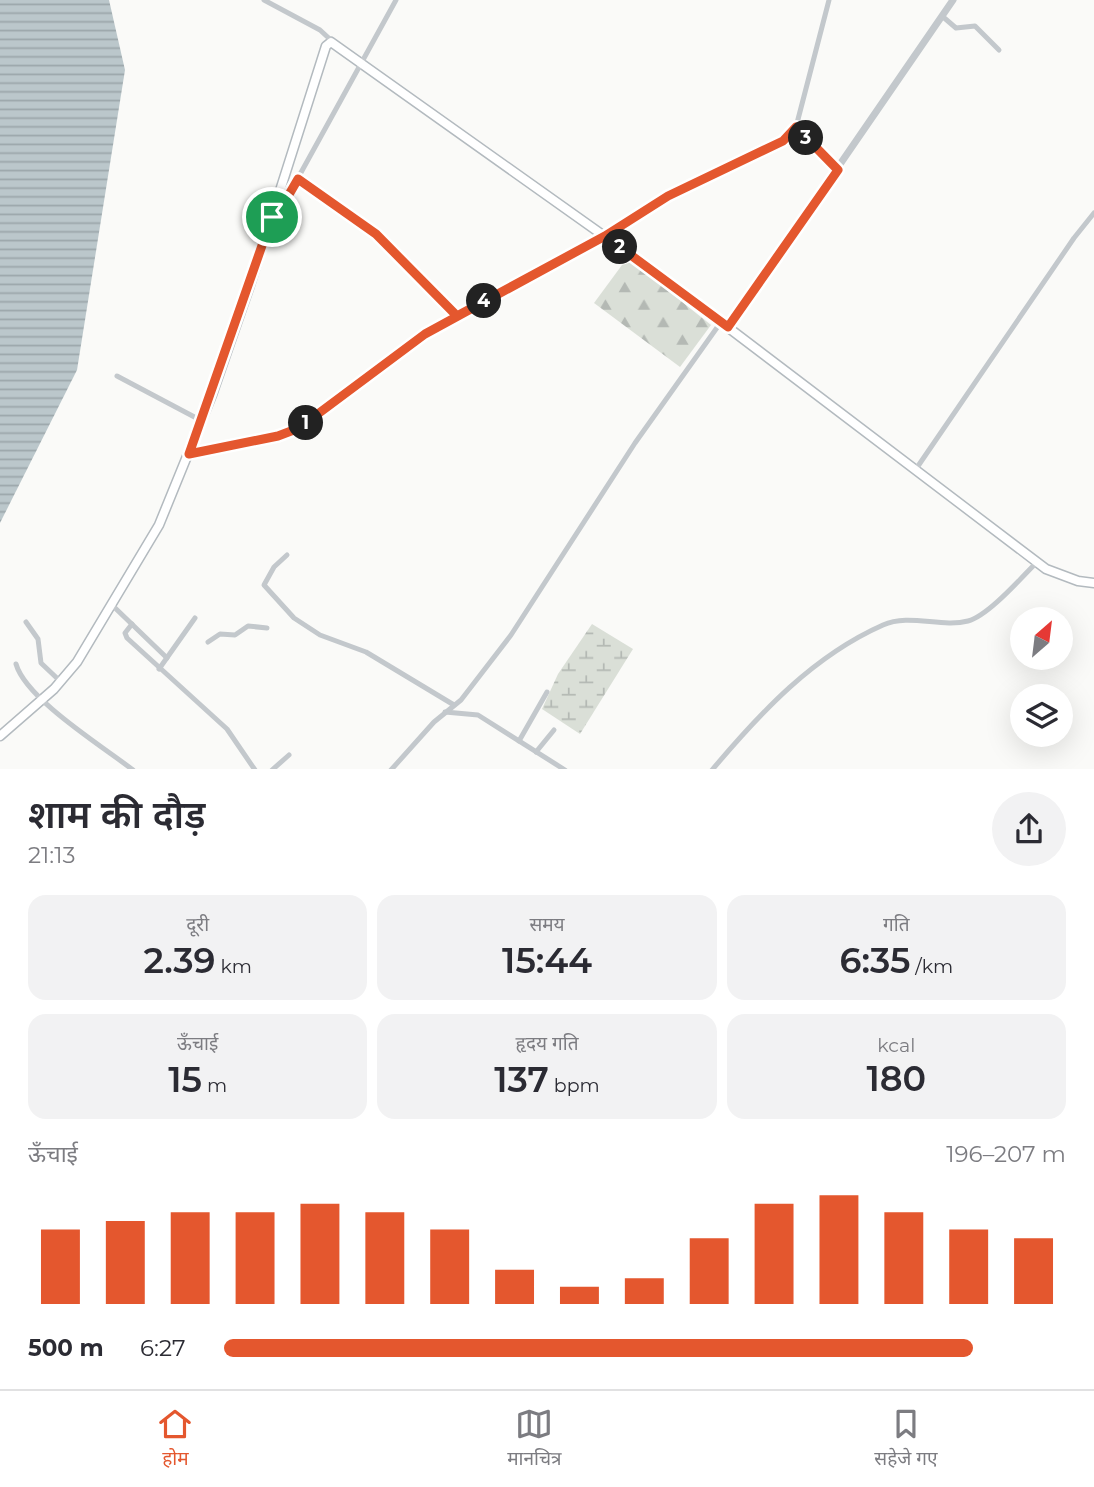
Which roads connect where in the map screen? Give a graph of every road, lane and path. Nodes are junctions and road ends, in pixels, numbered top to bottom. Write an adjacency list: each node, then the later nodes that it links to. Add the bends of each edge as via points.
1 (264, 0): 6 (street)
2 (396, 0): 8 (street)
3 (829, 0): 9 (street)
4 (953, 0): 5 (street)
5 (942, 16): 7 (street, via 956,27 975,26); 10 (street)
6 (333, 42): 8 (main road); 13 (main road, via 326,46)
7 (999, 50)
8 (363, 62): 11 (street); 14 (main road)
9 (796, 127): 10 (street); 14 (street, via 783,141 668,196)
10 (838, 170): 16 (street)
11 (298, 179): 13 (street); 15 (street, via 376,234)
12 (1094, 214): 20 (street)
13 (272, 217): 18 (main road)
14 (605, 236): 15 (street); 16 (main road)
15 (457, 316): 19 (street, via 425,334 299,428)
16 (724, 325): 20 (main road); 36 (street, via 635,443 511,635)
17 (117, 376): 18 (street)
18 (201, 421): 19 (main road)
19 (189, 454): 24 (main road, via 174,494)
20 (916, 469): 22 (main road)
21 (287, 555): 36 (street, via 265,582 266,591 294,618 320,635 354,645)
22 (1037, 562): 23 (main road); 48 (street, via 972,620 892,621 866,634 793,682)
23 (1094, 583)
24 (112, 605): 27 (street); 33 (main road)
25 (195, 618): 30 (street)
26 (26, 622): 33 (street, via 38,639 41,663)
27 (132, 624): 30 (street); 32 (street, via 125,636)
28 (267, 628): 29 (street, via 248,626 235,635 220,634)
29 (208, 642)
30 (167, 658): 32 (street)
31 (16, 664): 35 (street, via 22,681)
32 (159, 669): 44 (street, via 227,729)
33 (61, 682): 35 (main road)
34 (547, 692): 40 (street)
35 (43, 700): 39 (main road); 43 (street)
36 (454, 705): 37 (street)
37 (444, 712): 40 (street, via 478,715); 46 (street)
38 (554, 730): 41 (street)
39 (0, 736)
40 (519, 741): 41 (street)
41 (536, 752): 47 (street)
42 (289, 755): 45 (street)
43 (133, 769)
44 (255, 769)
45 (272, 769)
46 (391, 769)
47 (565, 769)
48 (712, 769)

